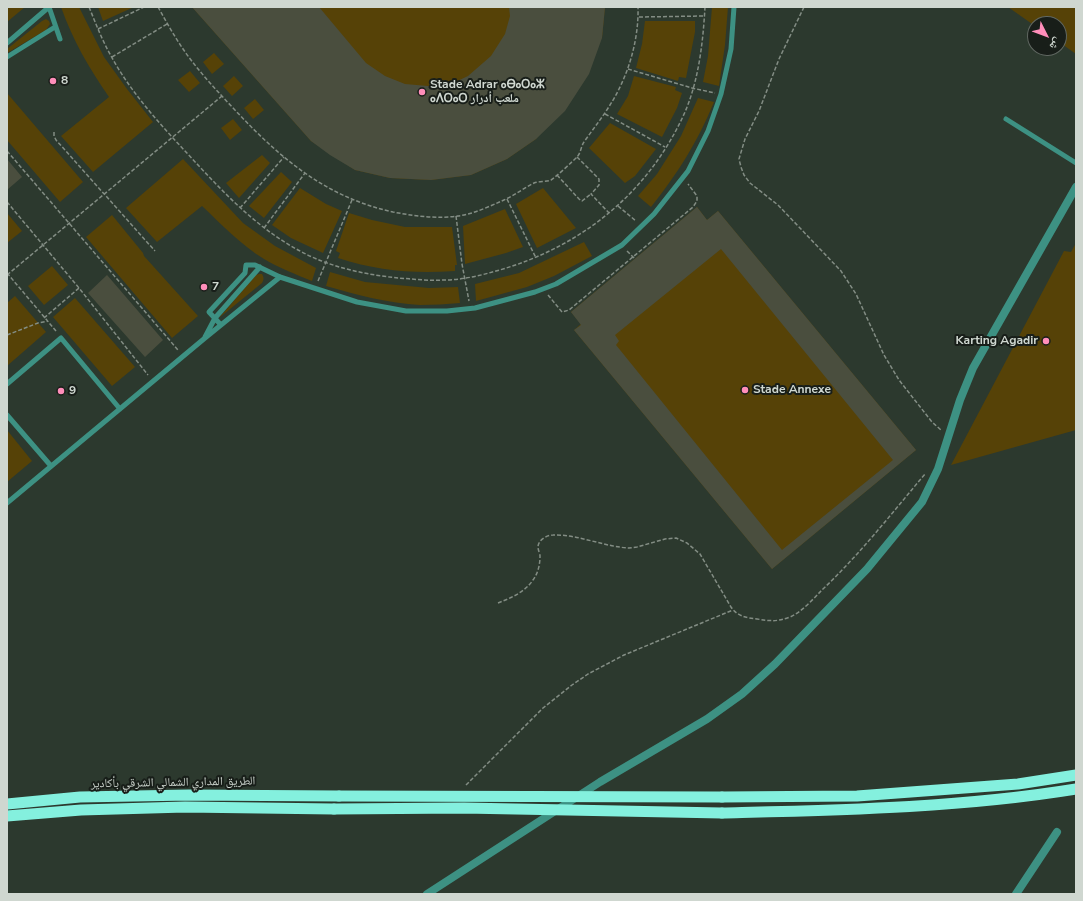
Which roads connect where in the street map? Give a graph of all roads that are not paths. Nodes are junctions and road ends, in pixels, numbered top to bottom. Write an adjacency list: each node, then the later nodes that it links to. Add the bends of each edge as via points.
1 (49, 7): 3 (lane); 5 (lane)
2 (734, 7): 12 (lane, via 731,49 721,94 708,131 688,170 654,214 622,245 582,270 544,289 508,300 447,311 406,311 357,302)
3 (55, 27): 4 (lane); 6 (lane)
4 (60, 39)
5 (7, 43)
6 (7, 57)
7 (1006, 119): 8 (lane)
8 (1076, 163)
9 (1076, 187): 10 (street)
10 (1073, 200): 26 (street, via 973,368 938,470 922,502 867,570 760,679 742,694 707,719 600,782)
11 (260, 267): 12 (lane); 13 (lane); 13 (lane, via 246,265 245,273 209,312)
12 (280, 278): 14 (lane)
13 (215, 318): 14 (lane); 15 (lane)
14 (221, 325): 15 (lane)
15 (205, 338): 17 (lane)
16 (7, 384): 17 (lane, via 61,338)
17 (120, 409): 19 (lane)
18 (7, 415): 19 (lane)
19 (51, 466): 20 (lane)
20 (7, 503)
21 (1076, 775): 23 (highway, الطريق المداري الشمالي الشرقي بأكادير, bridge, via 1005,785 857,796 189,795 80,797)
22 (1076, 789): 24 (highway, الطريق المداري الشمالي الشرقي بأكادير, bridge, via 1021,797 859,810 722,813 464,808 185,807 81,810)
23 (7, 804)
24 (7, 816)
25 (1057, 832): 27 (street)
26 (426, 894)
27 (1016, 894)

